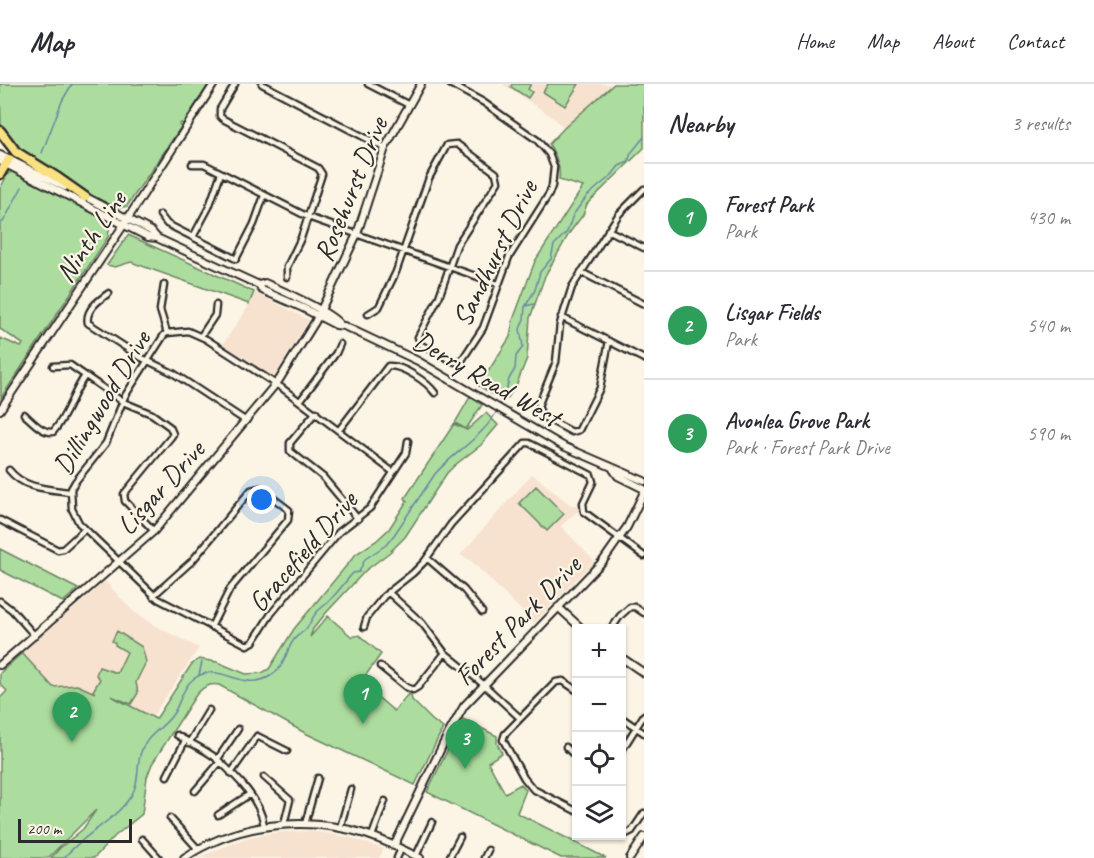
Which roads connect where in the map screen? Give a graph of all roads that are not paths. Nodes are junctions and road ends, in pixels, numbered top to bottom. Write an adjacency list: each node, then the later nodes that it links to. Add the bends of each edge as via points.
1 (214, 84): 20 (street, Ninth Line)
2 (235, 84): 19 (street, via 220,109 223,119 321,170)
3 (262, 84): 9 (street)
4 (368, 84): 7 (street)
5 (421, 84): 7 (street, Rosehurst Drive)
6 (450, 84): 29 (street, Sandhurst Drive, via 537,140 554,167 549,194 509,257)
7 (409, 105): 9 (street, Rosehurst Drive)
8 (0, 131): 16 (highway, via 16,152)
9 (385, 148): 22 (street, Rosehurst Drive)
10 (0, 154): 11 (street, Derry Road West)
11 (5, 161): 14 (highway); 16 (street, Derry Road West); 20 (street, Derry Road West)
12 (192, 164): 13 (street, via 204,164)
13 (221, 173): 17 (street); 23 (street)
14 (0, 174)
15 (644, 189): 21 (street)
16 (84, 196): 20 (street, Derry Road West)
17 (264, 196): 19 (street); 23 (street, via 236,260)
18 (160, 215): 23 (street, via 167,224)
19 (309, 217): 22 (street); 28 (street, via 287,267)
20 (126, 222): 34 (street, Derry Road West); 49 (street, Ninth Line)
21 (608, 230): 24 (street); 27 (street)
22 (357, 234): 25 (street); 34 (street, Rosehurst Drive)
23 (193, 237)
24 (644, 248)
25 (404, 250): 26 (street); 26 (street, via 432,172 447,146 457,144 496,173 498,180 459,242); 35 (street, via 380,307)
26 (450, 266): 29 (street); 29 (street, Sandhurst Drive, via 418,337 422,345 455,362 462,360 483,328)
27 (581, 272): 32 (street); 36 (street)
28 (288, 277)
29 (498, 284)
30 (164, 285): 37 (street, via 160,310)
31 (109, 293): 42 (street, via 88,314 88,323)
32 (644, 304)
33 (216, 305): 38 (street, via 215,315)
34 (319, 314): 45 (street, Lisgar Drive); 55 (street, Derry Road West, via 418,361 563,446)
35 (368, 314)
36 (561, 317): 39 (street); 39 (street, via 556,362 538,408 542,416 572,432 580,429 600,388)
37 (167, 333): 38 (street, Dillingwood Drive, via 189,331); 42 (street, Dillingwood Drive)
38 (201, 336): 45 (street, Dillingwood Drive)
39 (609, 341): 41 (street)
40 (340, 344): 47 (street)
41 (644, 359)
42 (147, 361): 48 (street, Dillingwood Drive); 52 (street, via 173,373)
43 (53, 366): 44 (street, via 70,365)
44 (85, 376): 48 (street); 51 (street, via 54,432 33,423)
45 (276, 384): 47 (street, Dillingwood Drive); 52 (street, Lisgar Drive)
46 (435, 393): 53 (street, via 427,382 388,366)
47 (300, 401): 50 (street, Dillingwood Drive)
48 (123, 402): 60 (street, Dillingwood Drive, via 106,443); 64 (street, via 152,414 172,430 171,437 124,494 125,501)
49 (0, 410)
50 (316, 412): 53 (street, Dillingwood Drive); 61 (street, via 290,443 290,451 323,477)
51 (24, 414)
52 (246, 421): 64 (street, Lisgar Drive)
53 (339, 430): 57 (street, Dillingwood Drive)
54 (408, 441): 57 (street, Gracefield Drive, via 406,453)
55 (613, 469): 58 (street, Derry Road West); 59 (street, Derry Road West)
56 (9, 470): 60 (street, via 29,485)
57 (393, 472): 61 (street, Gracefield Drive, via 370,508)
58 (644, 481)
59 (644, 490): 65 (street, Forest Park Drive)
60 (70, 492): 63 (street, Dillingwood Drive, via 73,513)
61 (358, 519): 77 (street, Gracefield Drive, via 339,532 251,644 245,645)
62 (0, 520): 63 (street, via 58,550)
63 (85, 529): 68 (street, Dillingwood Drive)
64 (154, 531): 68 (street, Lisgar Drive)
65 (619, 540): 66 (street); 67 (street, via 583,510 593,482 591,475 525,443 451,524); 72 (street, Forest Park Drive)
66 (644, 556)
67 (427, 558): 69 (street); 73 (street, via 464,590)
68 (119, 562): 70 (street, Gracefield Drive); 79 (street, Lisgar Drive)
69 (388, 592): 78 (street, via 367,617); 80 (street, via 422,623)
70 (153, 596): 77 (street, Gracefield Drive); 77 (street, via 192,561 251,490 260,488 289,510 288,520 230,590)
71 (0, 602): 79 (street)
72 (558, 607): 75 (street); 85 (street, Forest Park Drive)
73 (482, 612)
74 (644, 613): 76 (street, via 630,607)
75 (576, 624)
76 (615, 624)
77 (210, 627)
78 (364, 627)
79 (35, 636): 82 (street, Lisgar Drive)
80 (445, 653): 83 (street, via 413,690); 85 (street)
81 (626, 661): 84 (street)
82 (0, 665)
83 (380, 666)
84 (644, 673)
85 (483, 684): 89 (street); 123 (street, Forest Park Drive, via 457,717)
86 (572, 687): 89 (street, via 558,680)
87 (209, 710): 95 (street)
88 (644, 715): 91 (street)
89 (520, 718): 109 (street, via 503,740 524,778 540,793)
90 (626, 721): 91 (street)
91 (636, 728): 93 (street); 96 (street)
92 (238, 729): 100 (street)
93 (644, 732)
94 (177, 735): 95 (street)
95 (187, 742): 100 (street); 102 (street)
96 (626, 743)
97 (566, 747): 99 (street)
98 (287, 751): 101 (street, via 257,736)
99 (572, 753)
100 (218, 761): 101 (street); 106 (street)
101 (231, 773): 107 (street)
102 (167, 776)
103 (264, 777): 114 (street, via 290,800)
104 (318, 778): 115 (street)
105 (351, 789): 117 (street)
106 (195, 791)
107 (250, 794): 111 (street); 116 (street, via 260,809)
108 (385, 801): 119 (street)
109 (572, 809)
110 (644, 813): 118 (street)
111 (218, 815)
112 (170, 818): 124 (street)
113 (432, 822): 127 (street)
114 (284, 824): 115 (street); 116 (street)
115 (305, 824): 117 (street)
116 (264, 826): 124 (street)
117 (340, 828): 119 (street)
118 (626, 834)
119 (372, 836): 123 (street)
120 (460, 837): 131 (street)
121 (644, 837): 133 (street)
122 (142, 840): 128 (street)
123 (394, 846): 125 (street)
124 (198, 849): 129 (street)
125 (401, 849): 127 (street); 130 (street)
126 (488, 850): 132 (street)
127 (418, 857)
128 (159, 858)
129 (184, 858)
130 (397, 858)
131 (449, 858)
132 (484, 858)
133 (630, 858)

